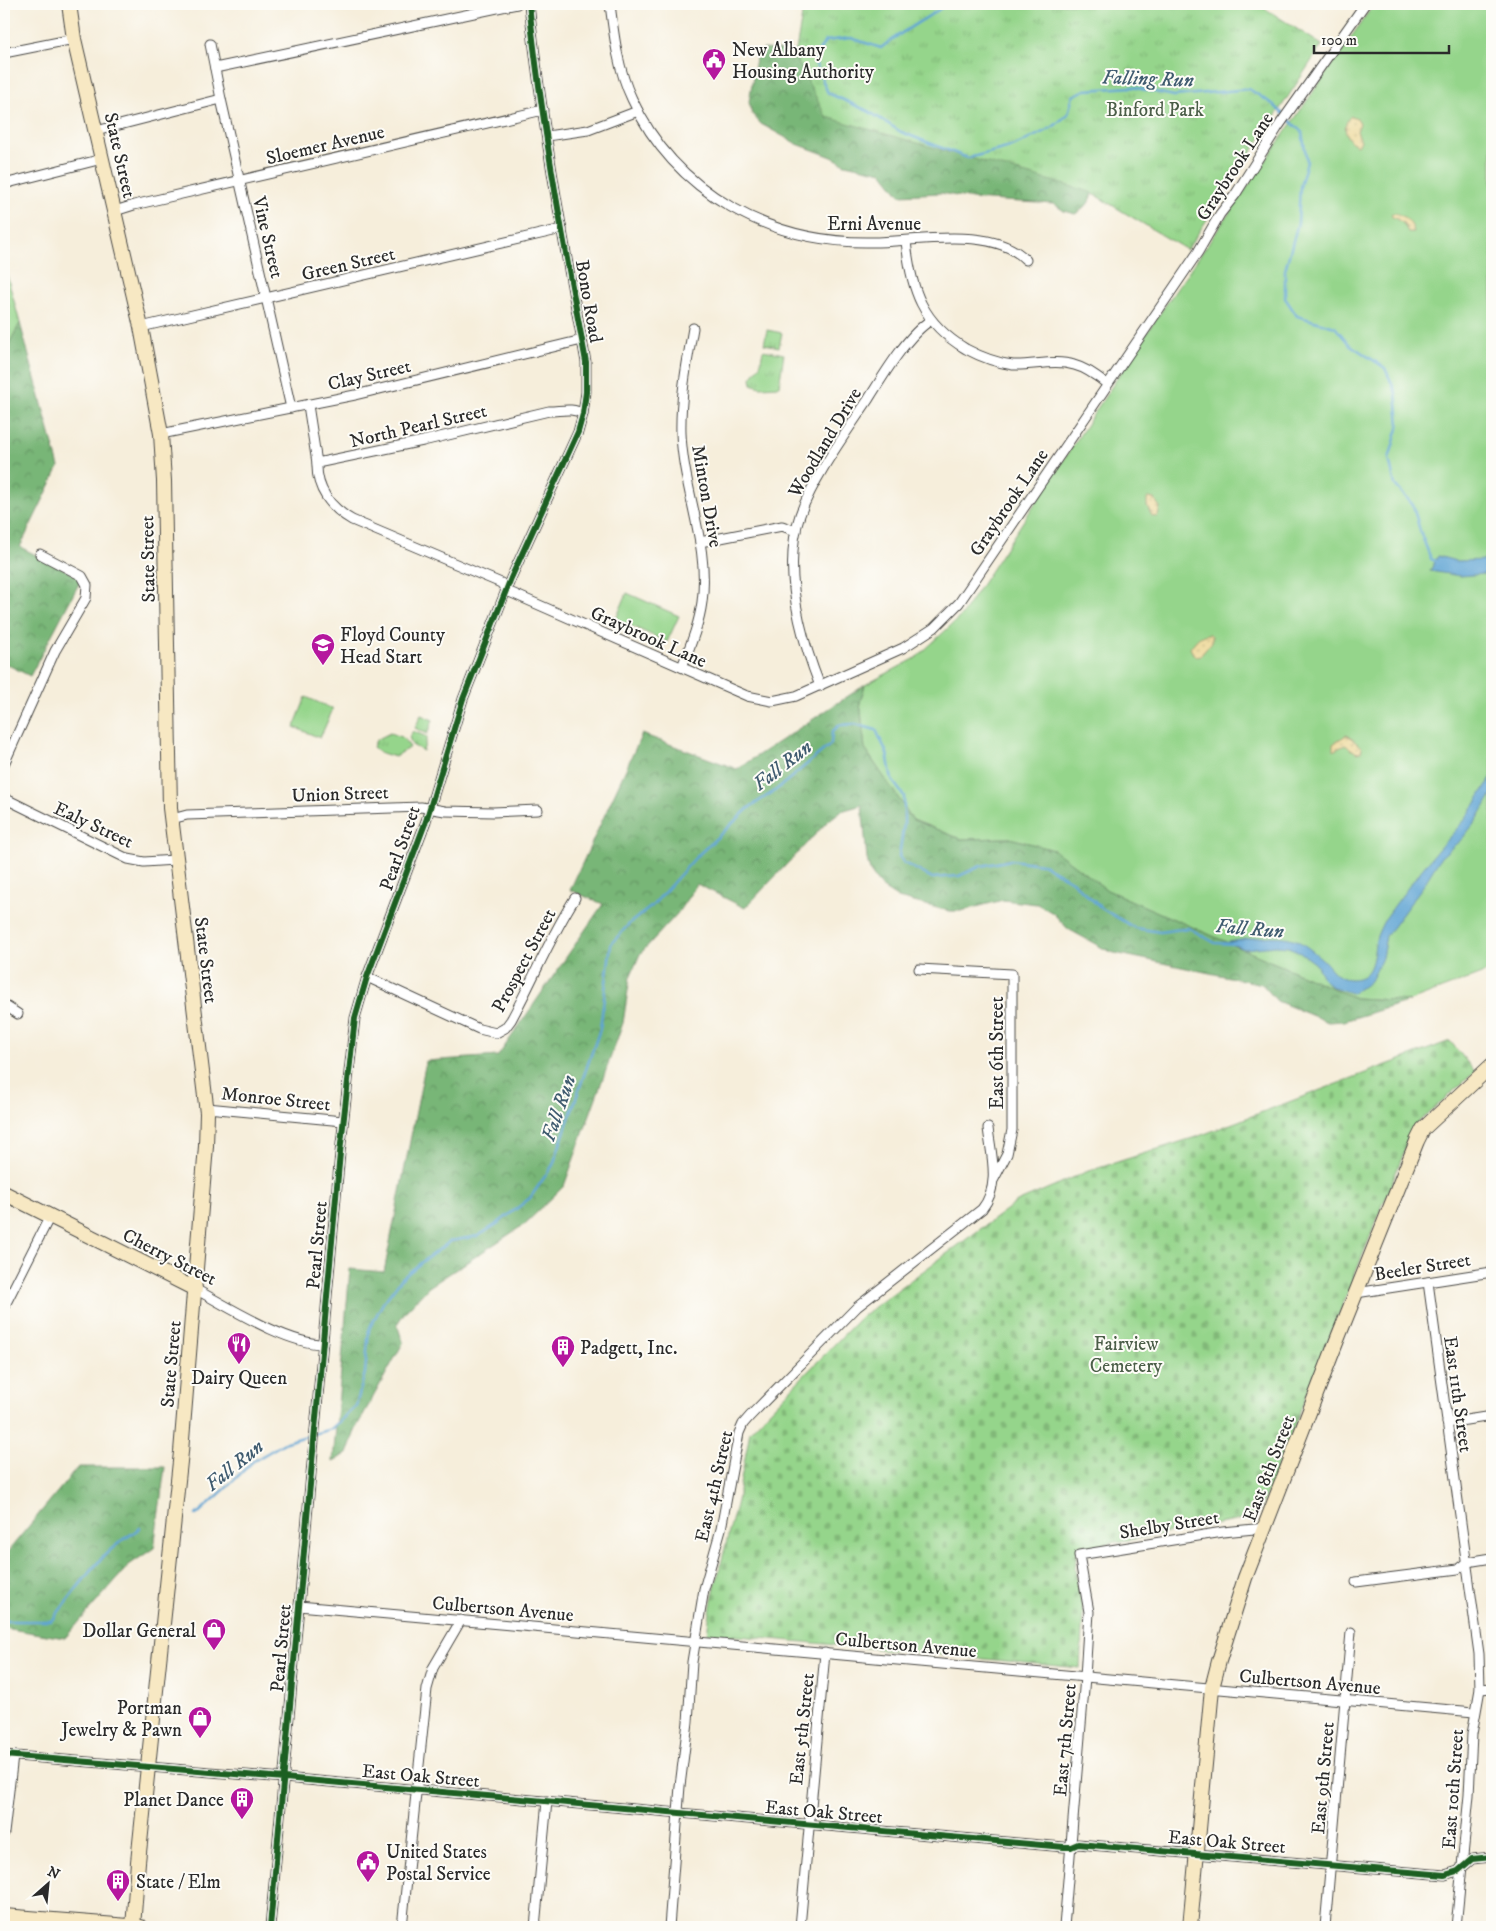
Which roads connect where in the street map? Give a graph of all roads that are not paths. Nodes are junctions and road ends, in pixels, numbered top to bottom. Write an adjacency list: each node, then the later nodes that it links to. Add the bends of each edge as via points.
1 (69, 4): 6 (main road, State Street)
2 (517, 4): 9 (street)
3 (529, 4): 11 (street, Bono Road)
4 (610, 4): 12 (street, Erni Avenue, via 622,72)
5 (1365, 4): 27 (street, Graybrook Lane)
6 (74, 39): 8 (street); 13 (main road, State Street)
7 (210, 44): 9 (street, Vine Street)
8 (4, 53)
9 (215, 68): 10 (street, Vine Street)
10 (221, 99): 13 (street); 16 (street, Vine Street)
11 (543, 110): 14 (street, Bono Road); 16 (street, Sloemer Avenue)
12 (638, 111): 14 (street, via 588,130); 20 (street, Erni Avenue, via 654,138 676,164 698,184 749,217 778,229 818,239)
13 (96, 131): 15 (main road, State Street)
14 (547, 136): 19 (street, Bono Road)
15 (102, 160): 17 (street); 18 (main road, State Street)
16 (240, 181): 18 (street, Sloemer Avenue); 22 (street, Vine Street)
17 (4, 184)
18 (115, 211): 24 (main road, State Street)
19 (562, 229): 22 (street, Green Street); 26 (street, Bono Road)
20 (906, 241): 21 (street, Erni Avenue, via 951,238 996,243 1011,247); 23 (street, via 913,286)
21 (1026, 260)
22 (266, 298): 24 (street, Green Street); 29 (street, Vine Street)
23 (931, 320): 27 (street, via 949,338 991,360 1016,365 1074,365); 33 (street, Woodland Drive, via 916,331 854,420 806,500)
24 (141, 327): 31 (main road, State Street)
25 (693, 328): 34 (street, Minton Drive, via 682,398 681,434)
26 (582, 340): 28 (street, Clay Street); 30 (street, Bono Road, via 586,362)
27 (1107, 384): 38 (street, Graybrook Lane, via 972,586 947,616 903,648)
28 (308, 405): 29 (street, Clay Street); 32 (street)
29 (290, 408): 31 (street, Clay Street)
30 (583, 414): 32 (street, North Pearl Street, via 577,410 549,411); 36 (street, Bono Road)
31 (162, 434): 43 (main road, State Street)
32 (317, 463): 36 (street, Graybrook Lane, via 321,488 328,502 340,514 502,583)
33 (796, 531): 34 (street, via 782,526); 38 (street, Woodland Drive, via 792,569 795,597)
34 (700, 542): 37 (street, Minton Drive, via 702,600 693,641)
35 (40, 554): 39 (street, via 82,576 87,593 55,652)
36 (507, 591): 37 (street, Graybrook Lane); 41 (street, Pearl Street, via 461,703)
37 (682, 667): 38 (street, Graybrook Lane, via 760,700 796,696)
38 (820, 686)
39 (4, 764)
40 (4, 798): 44 (street, Ealy Street, via 128,859 144,862)
41 (430, 807): 42 (street, Union Street, via 445,811); 43 (street, Union Street, via 187,815); 47 (street, Pearl Street)
42 (538, 810)
43 (172, 819): 44 (main road, State Street)
44 (175, 860): 51 (main road, State Street)
45 (575, 898): 47 (street, Prospect Street, via 511,1020 496,1033 479,1029)
46 (919, 969): 54 (street, East 6th Street, via 1012,974 1012,1133 1007,1154)
47 (367, 977): 52 (street, Pearl Street, via 354,1018)
48 (4, 1005): 49 (street)
49 (18, 1014)
50 (1492, 1065): 61 (main road, East 8th Street, via 1423,1129)
51 (207, 1108): 52 (street, Monroe Street); 60 (main road, State Street)
52 (343, 1121): 63 (street, Pearl Street)
53 (988, 1128): 54 (street, East 4th Street)
54 (994, 1179): 74 (street, East 4th Street, via 990,1196 982,1209 857,1307 743,1424 721,1529 704,1589)
55 (4, 1193): 56 (main road, Cherry Street)
56 (50, 1216): 60 (main road, Cherry Street); 62 (street)
57 (1492, 1263): 58 (street)
58 (1490, 1272): 59 (street, Beeler Street)
59 (1428, 1282): 61 (street, Beeler Street); 65 (street, East 11th Street)
60 (195, 1289): 63 (street, Cherry Street, via 291,1338); 83 (main road, State Street)
61 (1356, 1293): 66 (main road, East 8th Street)
62 (4, 1307)
63 (322, 1344): 71 (street, Pearl Street)
64 (1492, 1416): 65 (street)
65 (1447, 1422): 69 (street, East 11th Street)
66 (1265, 1528): 67 (street, Shelby Street); 77 (main road, East 8th Street, via 1240,1592)
67 (1079, 1555): 76 (street, East 7th Street, via 1089,1612)
68 (1492, 1558): 69 (street)
69 (1467, 1562): 70 (street, via 1458,1569); 79 (street, East 11th Street, via 1477,1634)
70 (1356, 1582)
71 (299, 1606): 72 (street, Culbertson Avenue); 84 (street, Pearl Street)
72 (461, 1620): 74 (street, Culbertson Avenue); 85 (street, via 429,1678)
73 (1351, 1632): 80 (street, East 9th Street)
74 (695, 1642): 75 (street, Culbertson Avenue); 87 (street, East 4th Street)
75 (825, 1653): 76 (street, Culbertson Avenue); 88 (street, East 5th Street)
76 (1085, 1677): 77 (street, Culbertson Avenue); 90 (street, East 7th Street)
77 (1212, 1688): 80 (street, Culbertson Avenue); 91 (main road, East 8th Street)
78 (1492, 1688): 79 (street)
79 (1480, 1689): 81 (street)
80 (1346, 1700): 81 (street, Culbertson Avenue); 93 (street, East 9th Street)
81 (1474, 1712): 94 (street, East 10th Street)
82 (8, 1756): 83 (street, East Oak Street); 89 (street)
83 (148, 1768): 84 (street, East Oak Street); 96 (main road, State Street)
84 (284, 1778): 85 (street, East Oak Street); 97 (street, Pearl Street)
85 (415, 1790): 86 (street, East Oak Street); 98 (street)
86 (547, 1801): 87 (street, East Oak Street); 99 (street)
87 (678, 1813): 88 (street, East Oak Street); 100 (street, East 4th Street)
88 (809, 1825): 90 (street, East Oak Street); 101 (street, East 5th Street)
89 (4, 1833)
90 (1071, 1847): 91 (street, East Oak Street, via 1078,1844); 102 (street, East 7th Street)
91 (1197, 1854): 93 (street, East Oak Street); 103 (main road, East 8th Street)
92 (1492, 1857): 94 (street, East Oak Street, via 1472,1860)
93 (1331, 1865): 94 (street, East Oak Street, via 1445,1875); 104 (street, East 9th Street)
94 (1463, 1867): 105 (street, East 10th Street)
95 (4, 1916): 96 (main road)
96 (136, 1927)
97 (270, 1927)
98 (402, 1927)
99 (536, 1927)
100 (669, 1927)
101 (800, 1927)
102 (1064, 1927)
103 (1190, 1927)
104 (1325, 1927)
105 (1456, 1927)

